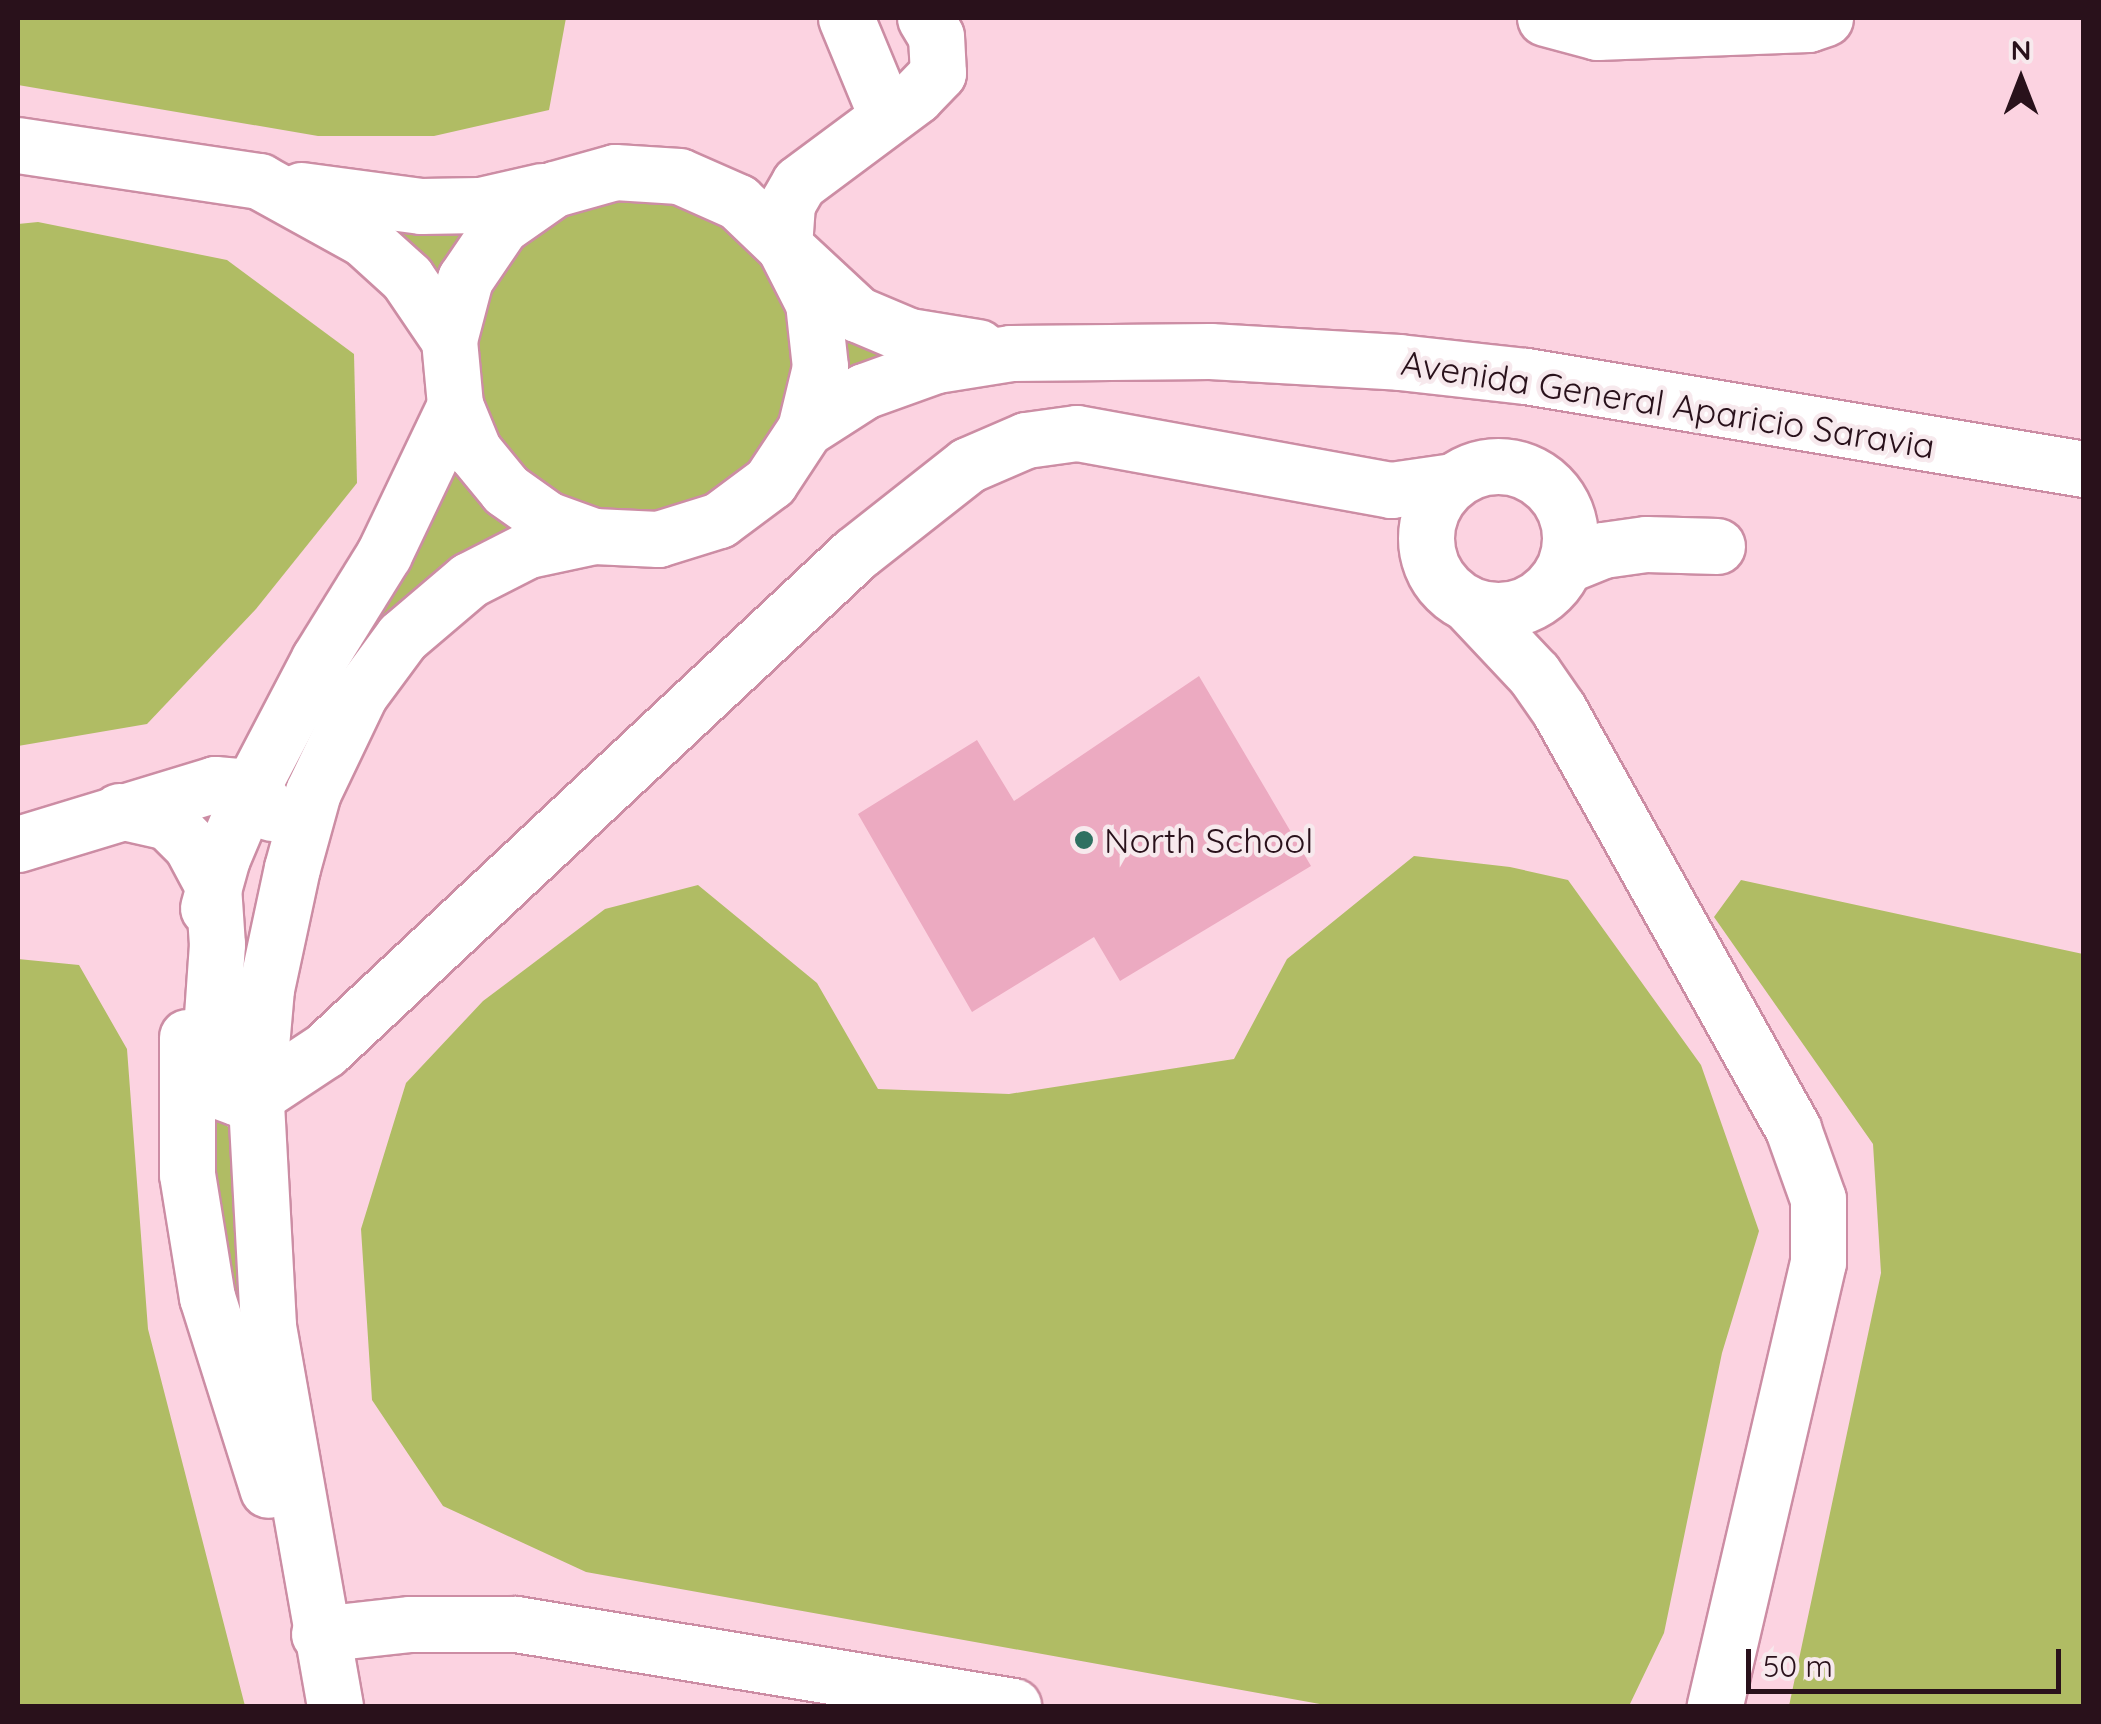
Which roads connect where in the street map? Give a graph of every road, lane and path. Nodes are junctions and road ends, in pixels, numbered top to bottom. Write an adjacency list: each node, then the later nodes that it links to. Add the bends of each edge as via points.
1 (846, 18): 5 (street)
2 (926, 18): 5 (street, via 936,36 938,72)
3 (1544, 18): 4 (street, via 1598,32)
4 (1825, 18)
5 (888, 117): 7 (street)
6 (18, 145): 8 (street)
7 (810, 172): 9 (street, via 773,185); 11 (street, via 787,204)
8 (259, 182): 10 (street, via 421,206 480,205); 12 (street, via 364,239 407,278)
9 (708, 188): 10 (street, via 679,176 615,172); 11 (street, via 738,202)
10 (554, 189): 12 (street, via 502,226 465,279)
11 (784, 246): 13 (street, via 857,314 909,336); 15 (street, via 813,304 820,367)
12 (449, 340): 14 (street)
13 (1011, 353): 15 (street, via 936,365 864,390); 16 (street, Avenida General Aparicio Saravia, via 1210,351 1399,362 1526,376)
14 (455, 404): 20 (street, via 474,450 506,490 547,519); 28 (street, via 384,554 319,659)
15 (805, 429): 20 (street, via 770,482 719,520 658,539)
16 (2084, 469)
17 (1453, 481): 18 (street, via 1391,490); 19 (street, via 1499,465 1542,480); 23 (street, via 1436,500)
18 (1352, 482): 23 (street, via 1384,501); 33 (street, via 1077,433 1026,440 968,464 855,554)
19 (1558, 497): 21 (street); 24 (street, via 1569,519)
20 (594, 536): 27 (street, via 528,550 469,580 402,638)
21 (1646, 544): 22 (street); 24 (street, via 1603,550)
22 (1717, 546)
23 (1426, 547): 25 (street, via 1432,570)
24 (1560, 575): 25 (street, via 1536,600 1515,609); 26 (street, via 1536,629)
25 (1468, 604): 26 (street)
26 (1534, 674): 38 (street, via 1793,1129 1818,1199 1818,1262)
27 (360, 694): 28 (street, via 294,787); 32 (street, via 313,792)
28 (253, 806): 29 (street, via 216,784); 31 (street); 32 (street, via 275,824 256,896 255,987)
29 (144, 816): 30 (street); 31 (street, via 191,845)
30 (18, 844)
31 (213, 886): 34 (street, via 217,944 208,1072 220,1092); 35 (street, via 185,1052 187,1174 207,1297)
32 (264, 1010): 33 (street, via 286,1033 314,1035); 34 (street)
33 (350, 1024): 34 (street)
34 (257, 1095): 35 (street, via 268,1325)
35 (319, 1634): 36 (street); 37 (street, via 410,1624 516,1624)
36 (335, 1706)
37 (1012, 1706)
38 (1715, 1706)

